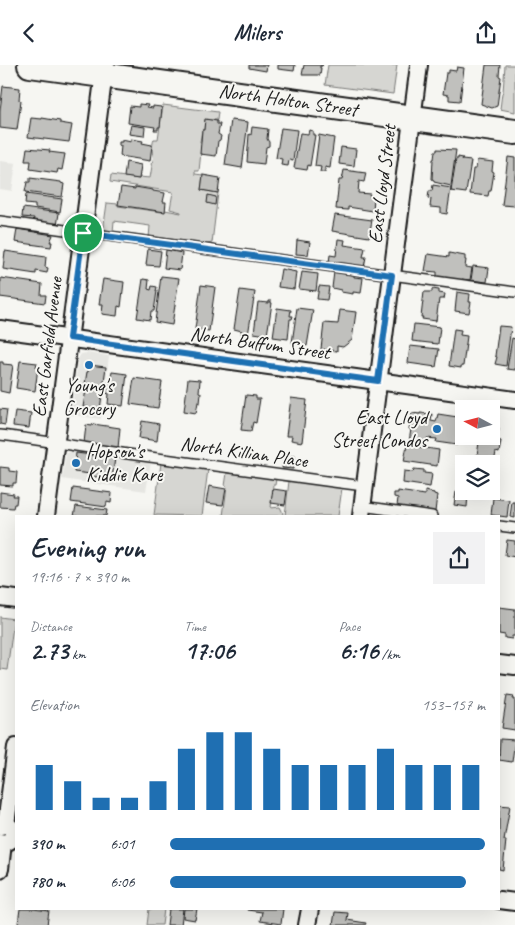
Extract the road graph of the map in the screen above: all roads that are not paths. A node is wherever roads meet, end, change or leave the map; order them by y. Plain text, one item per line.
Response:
1 (30, 65) edge
2 (419, 65) edge
3 (104, 70) edge
4 (412, 118) junction
5 (515, 131) edge
6 (0, 221) edge
7 (83, 233) junction
8 (392, 275) junction
9 (515, 292) edge
10 (0, 329) edge
11 (69, 338) junction
12 (378, 381) junction
13 (515, 400) edge
14 (0, 435) edge
15 (56, 443) junction
16 (364, 486) junction
17 (361, 511) edge
18 (46, 515) edge
19 (418, 515) edge
20 (500, 526) edge
21 (515, 528) edge
22 (0, 597) edge
23 (15, 599) edge
24 (500, 664) edge
25 (515, 666) edge
26 (15, 756) edge
27 (6, 834) edge
28 (0, 869) edge
29 (500, 900) edge
30 (515, 903) edge
31 (310, 910) edge
32 (308, 925) edge

1 - 3 main road, North Holton Street
2 - 4 street, East Lloyd Street
3 - 4 main road, North Holton Street
3 - 7 street, East Garfield Avenue
4 - 5 main road, North Holton Street
4 - 8 street, East Lloyd Street
6 - 7 lane
7 - 8 lane
7 - 11 street, East Garfield Avenue
8 - 9 lane
8 - 12 street, East Lloyd Street
10 - 11 street, North Buffum Street
11 - 12 street, North Buffum Street
11 - 15 street, East Garfield Avenue
12 - 13 street, North Buffum Street
12 - 16 street, East Lloyd Street
14 - 15 lane, North Killian Place
15 - 16 lane, North Killian Place
15 - 18 street, East Garfield Avenue
16 - 17 street, East Lloyd Street
17 - 19 lane
20 - 21 lane
22 - 23 street
24 - 25 street
26 - 27 street
27 - 28 street
29 - 30 street
31 - 32 street

